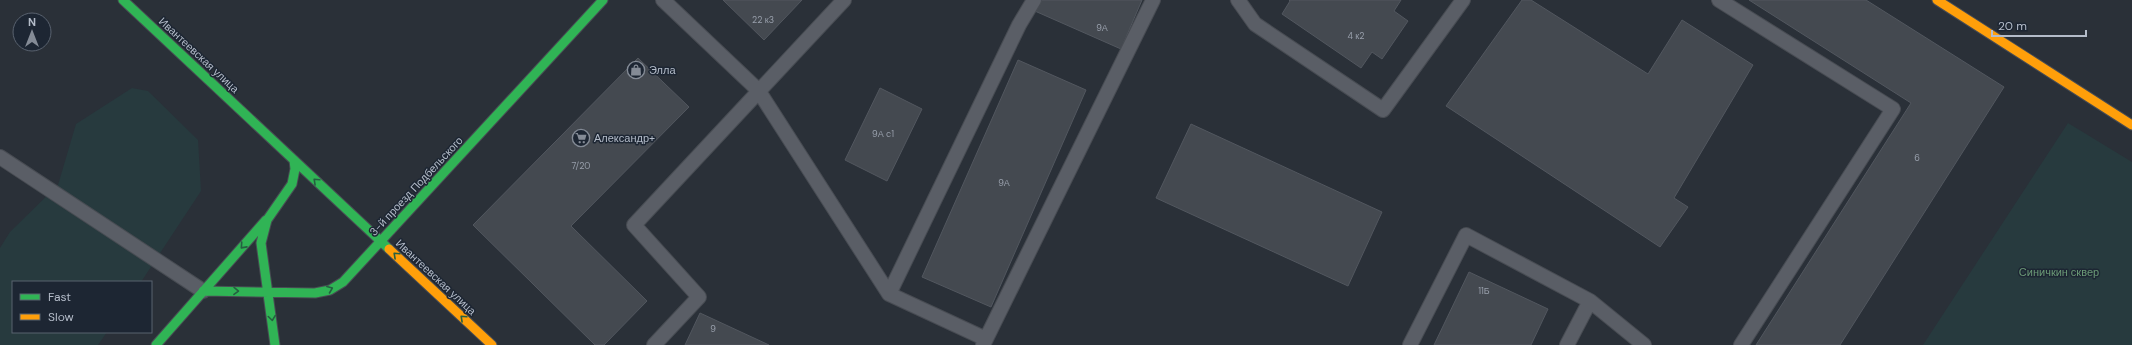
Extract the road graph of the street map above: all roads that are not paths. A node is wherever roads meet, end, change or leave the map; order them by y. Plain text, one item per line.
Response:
1 (123, 0) edge
2 (603, 0) edge
3 (663, 0) edge
4 (844, 0) edge
5 (1034, 0) edge
6 (1153, 0) edge
7 (1238, 0) edge
8 (1463, 0) edge
9 (1719, 0) edge
10 (1937, 0) edge
11 (758, 90) junction
12 (2132, 125) edge
13 (0, 157) edge
14 (294, 160) junction
15 (315, 194) dead end
16 (292, 197) dead end
17 (338, 201) junction
18 (279, 206) junction
19 (350, 211) junction
20 (269, 217) junction
21 (359, 232) dead end
22 (381, 242) junction
23 (360, 248) dead end
24 (265, 262) junction
25 (354, 270) junction
26 (203, 290) junction
27 (268, 292) junction
28 (299, 292) junction
29 (889, 294) junction
30 (1590, 302) junction
31 (984, 342) edge
32 (156, 345) edge
33 (276, 345) edge
34 (492, 345) edge
35 (654, 345) edge
36 (1410, 345) edge
37 (1568, 345) edge
38 (1644, 345) edge
39 (1741, 345) edge

1 - 14 street, Ивантеевская улица
2 - 22 street, 3-й проезд Подбельского
3 - 11 lane
4 - 11 lane
5 - 29 lane
6 - 31 lane
7 - 8 lane
9 - 39 lane
10 - 12 street
11 - 29 lane
11 - 35 lane
13 - 26 lane
17 -> 14 street, Ивантеевская улица
14 - 18 street
15 - 17 street
16 - 18 street
17 - 19 street, Ивантеевская улица
18 - 20 street
19 - 21 street
19 - 22 street, Ивантеевская улица
20 - 24 street
20 -> 26 street
22 - 25 street, 3-й проезд Подбельского
34 -> 22 street, Ивантеевская улица
23 - 25 street
24 - 27 street
24 - 28 street
28 -> 25 street, 3-й проезд Подбельского
26 -> 27 street, 3-й проезд Подбельского
26 - 32 street
27 - 28 street, 3-й проезд Подбельского
27 -> 33 street
29 - 31 lane
30 - 36 lane
30 - 37 lane
30 - 38 lane

